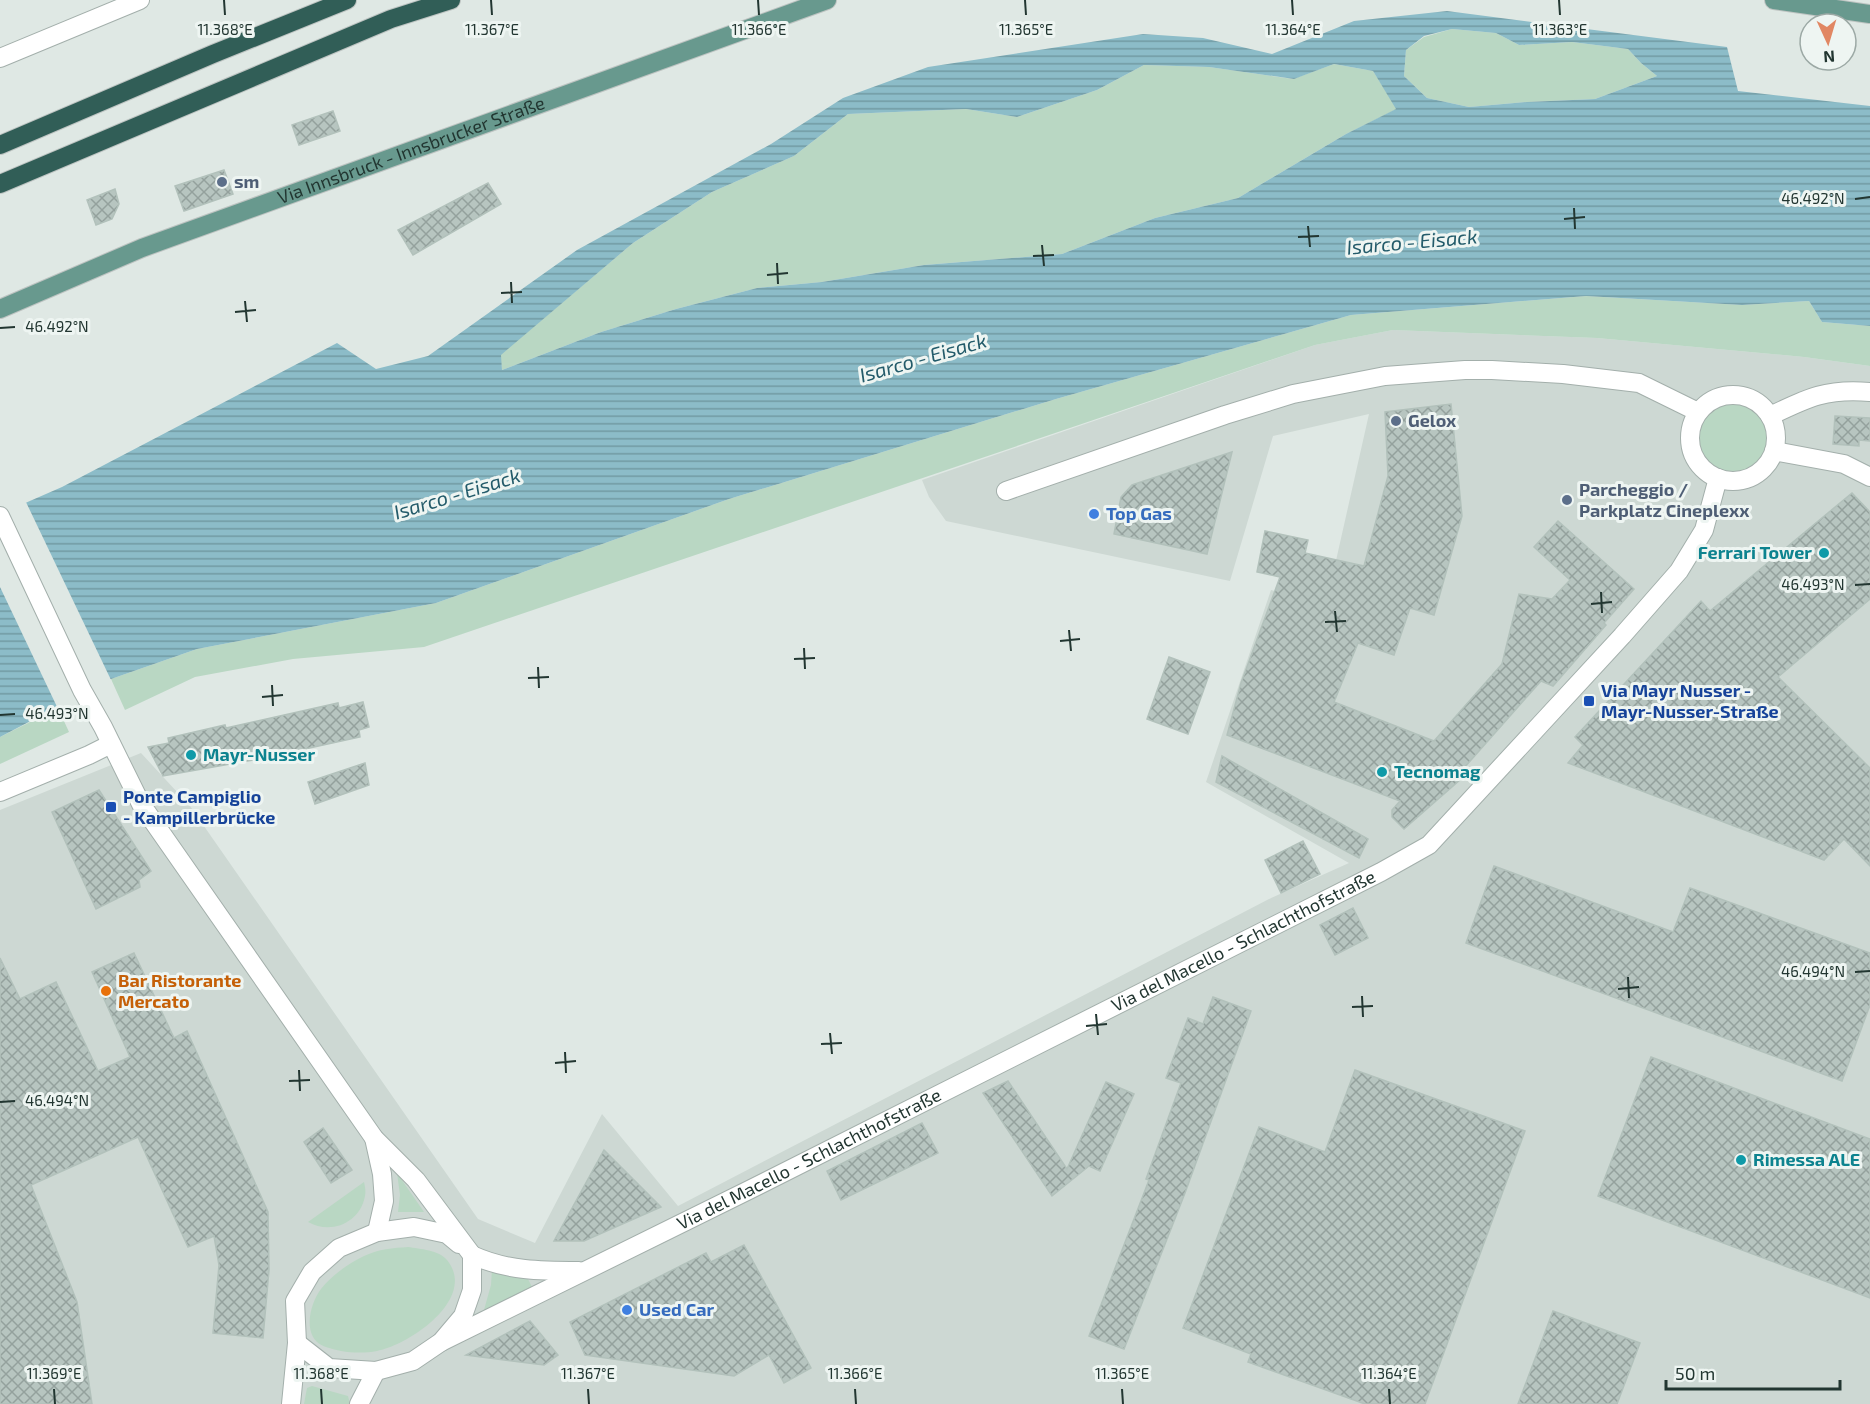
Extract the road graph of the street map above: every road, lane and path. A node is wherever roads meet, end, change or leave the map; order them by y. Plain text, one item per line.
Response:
1 (140, 0) edge
2 (347, 0) edge
3 (452, 0) edge
4 (827, 0) edge
5 (1774, 0) edge
6 (1870, 14) edge
7 (0, 58) edge
8 (0, 145) edge
9 (0, 184) edge
10 (0, 309) edge
11 (1870, 392) edge
12 (1698, 412) junction
13 (1770, 416) junction
14 (1774, 451) junction
15 (1870, 477) edge
16 (1718, 478) junction
17 (1006, 492) dead end
18 (1, 517) edge
19 (111, 744) junction
20 (0, 792) edge
21 (374, 1138) junction
22 (377, 1232) junction
23 (472, 1255) junction
24 (584, 1271) junction
25 (441, 1342) junction
26 (297, 1343) junction
27 (376, 1371) junction
28 (291, 1404) edge
29 (359, 1404) edge

1 - 7 street
2 - 8 highway
3 - 9 highway
4 - 10 main road, Via Innsbruck - Innsbrucker Straße
5 - 6 main road
11 - 13 street
12 - 13 street
12 - 16 street
12 - 17 street
13 - 14 street
14 - 15 street
14 - 16 street
16 - 24 street, Via del Macello - Schlachthofstraße
18 - 19 street
19 - 20 street
19 - 21 street
21 - 22 street
21 - 23 street
22 - 23 street
22 - 26 street
23 - 24 street
23 - 25 street, Via del Macello - Schlachthofstraße
24 - 25 street, Via del Macello - Schlachthofstraße
25 - 27 street, Via del Macello - Schlachthofstraße
26 - 27 street, Via del Macello - Schlachthofstraße
26 - 28 street
27 - 29 street

